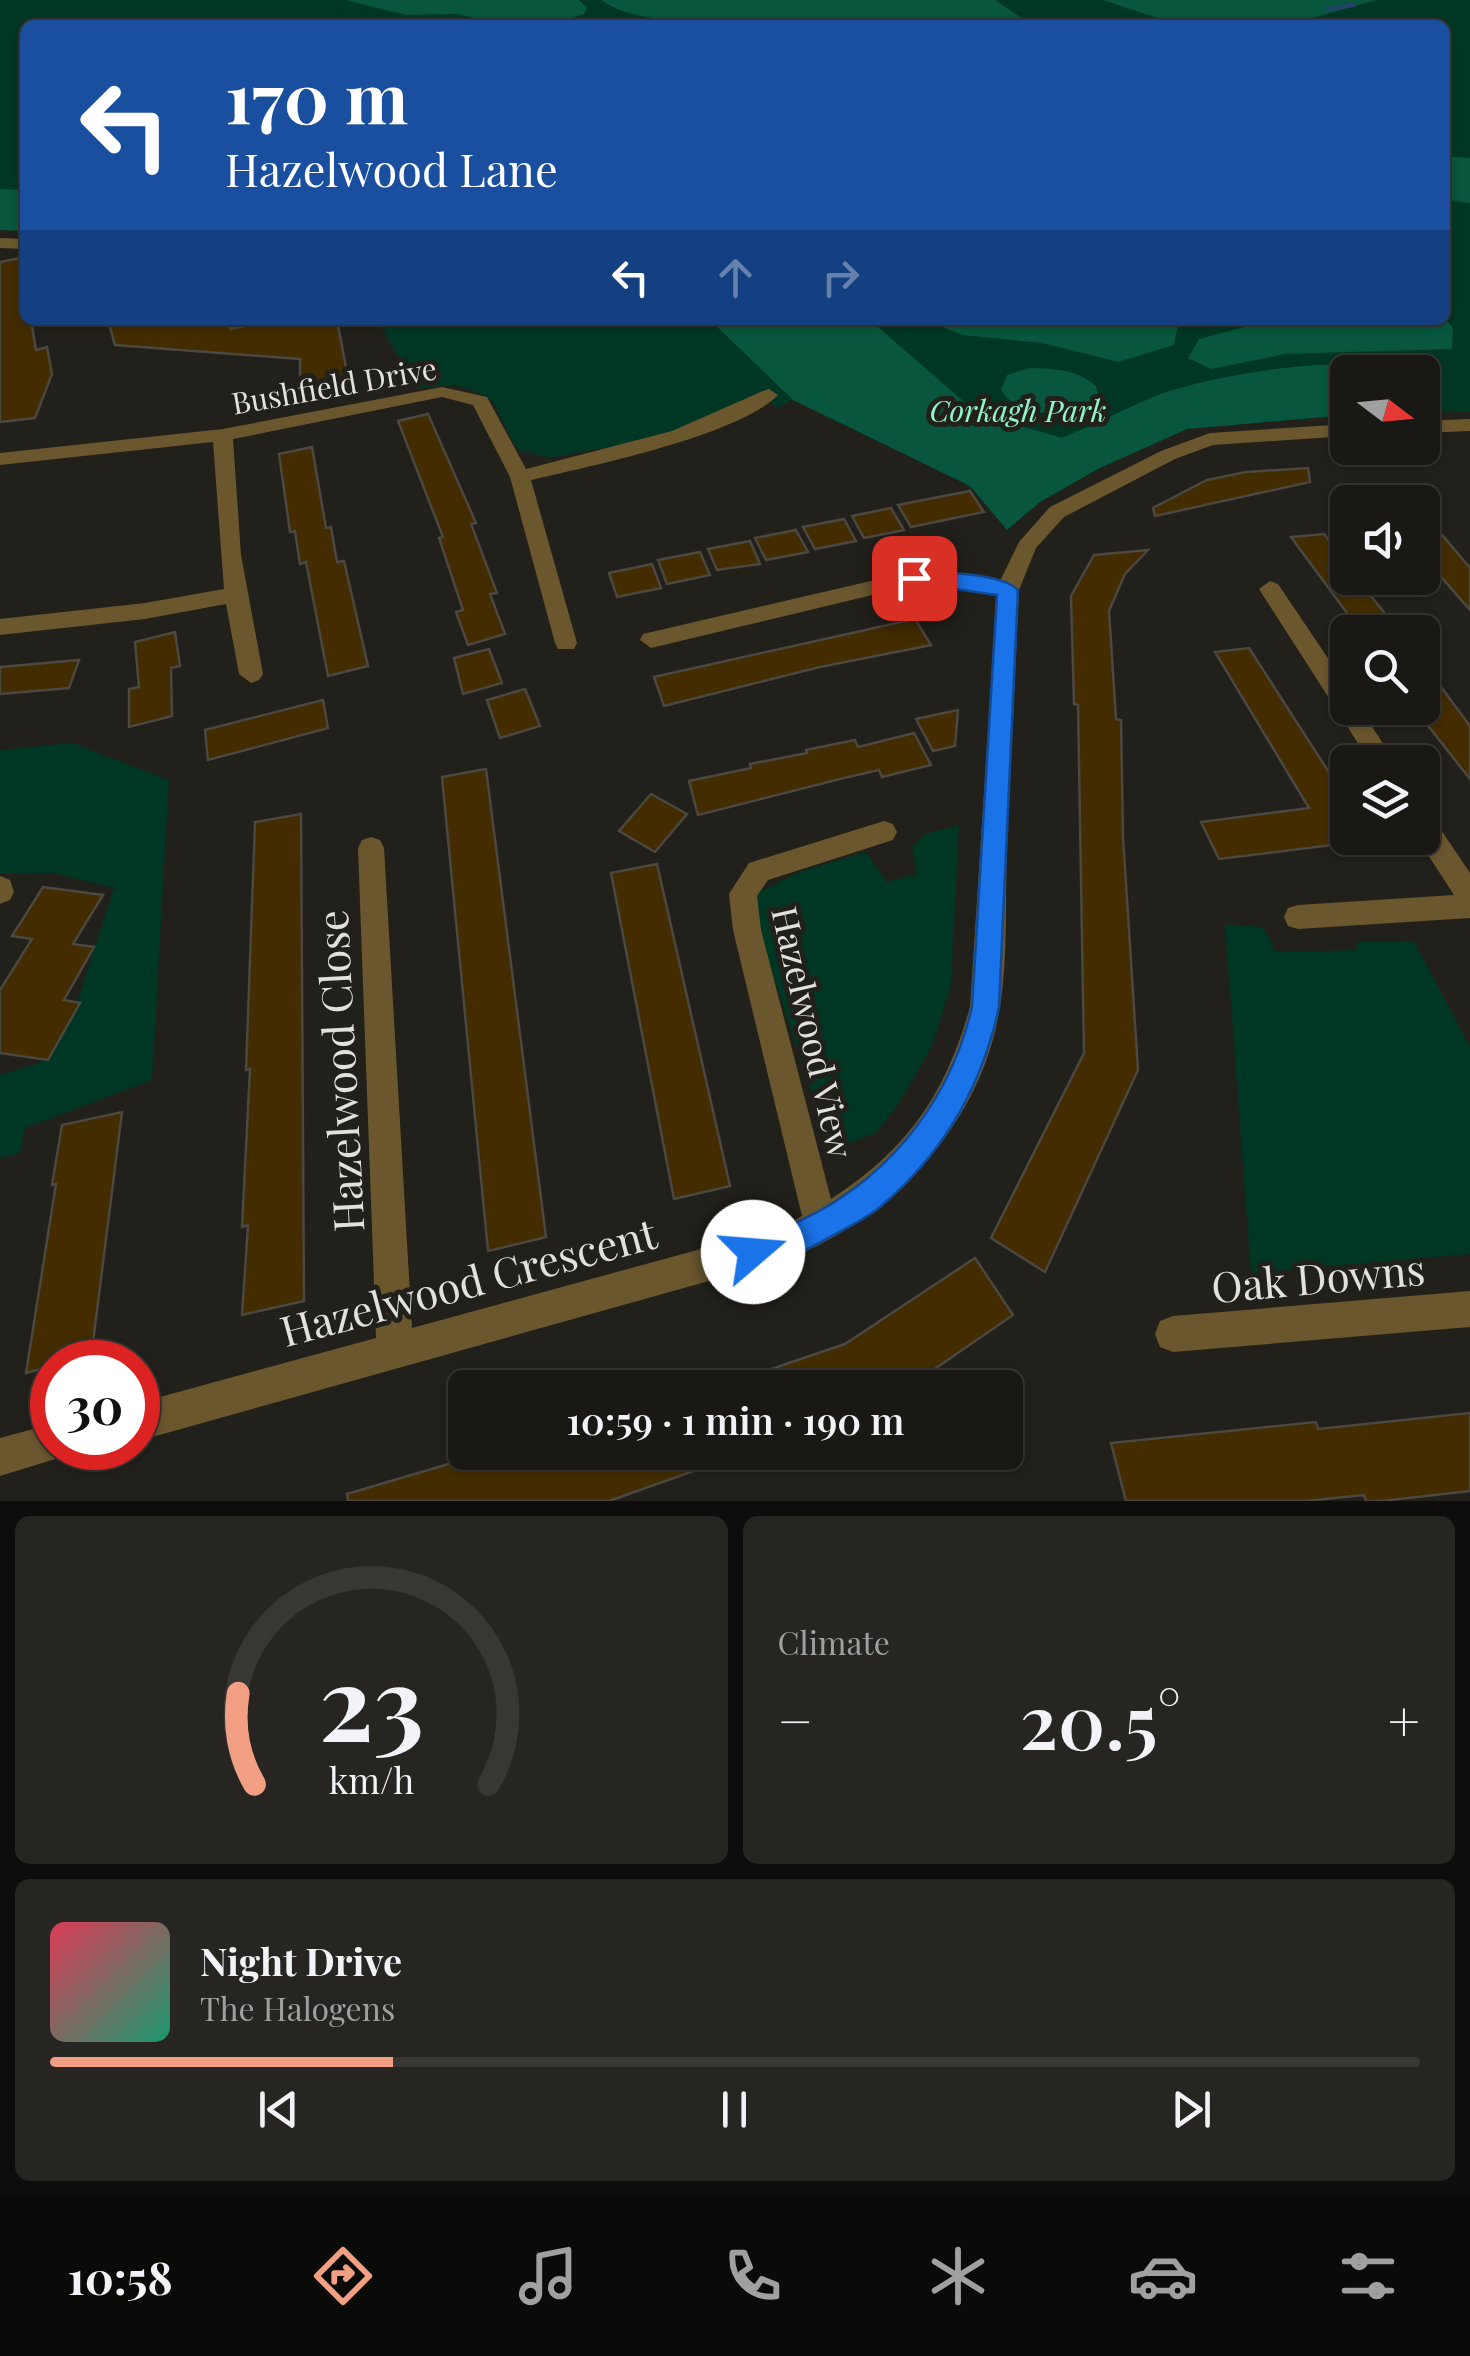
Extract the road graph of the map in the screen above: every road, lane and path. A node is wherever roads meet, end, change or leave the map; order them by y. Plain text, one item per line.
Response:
1 (769, 395) dead end
2 (1470, 425) edge
3 (1440, 426) edge
4 (1330, 431) edge
5 (223, 435) junction
6 (0, 458) edge
7 (520, 477) junction
8 (1011, 581) junction
9 (1270, 588) dead end
10 (232, 595) junction
11 (0, 627) edge
12 (651, 640) dead end
13 (566, 643) dead end
14 (250, 674) dead end
15 (1372, 745) edge
16 (884, 832) dead end
17 (371, 848) dead end
18 (1440, 850) edge
19 (1470, 896) edge
20 (1470, 906) edge
21 (1298, 917) dead end
22 (821, 1226) junction
23 (1470, 1309) edge
24 (1173, 1334) dead end
25 (395, 1350) junction
26 (160, 1416) edge
27 (30, 1449) edge
28 (0, 1456) edge

1 - 7 street
2 - 3 street
4 - 8 street
5 - 6 street, Bushfield Drive
5 - 7 street, Bushfield Drive
5 - 10 street
7 - 13 street, Bushfield Drive
8 - 12 street
8 - 22 street, Hazelwood Crescent
9 - 15 street
10 - 11 street
10 - 14 street
16 - 22 street, Hazelwood View
17 - 25 street, Hazelwood Close
18 - 19 street
20 - 21 street
22 - 25 street, Hazelwood Crescent
23 - 24 street, Oak Downs
25 - 26 street, Hazelwood Crescent
27 - 28 street

